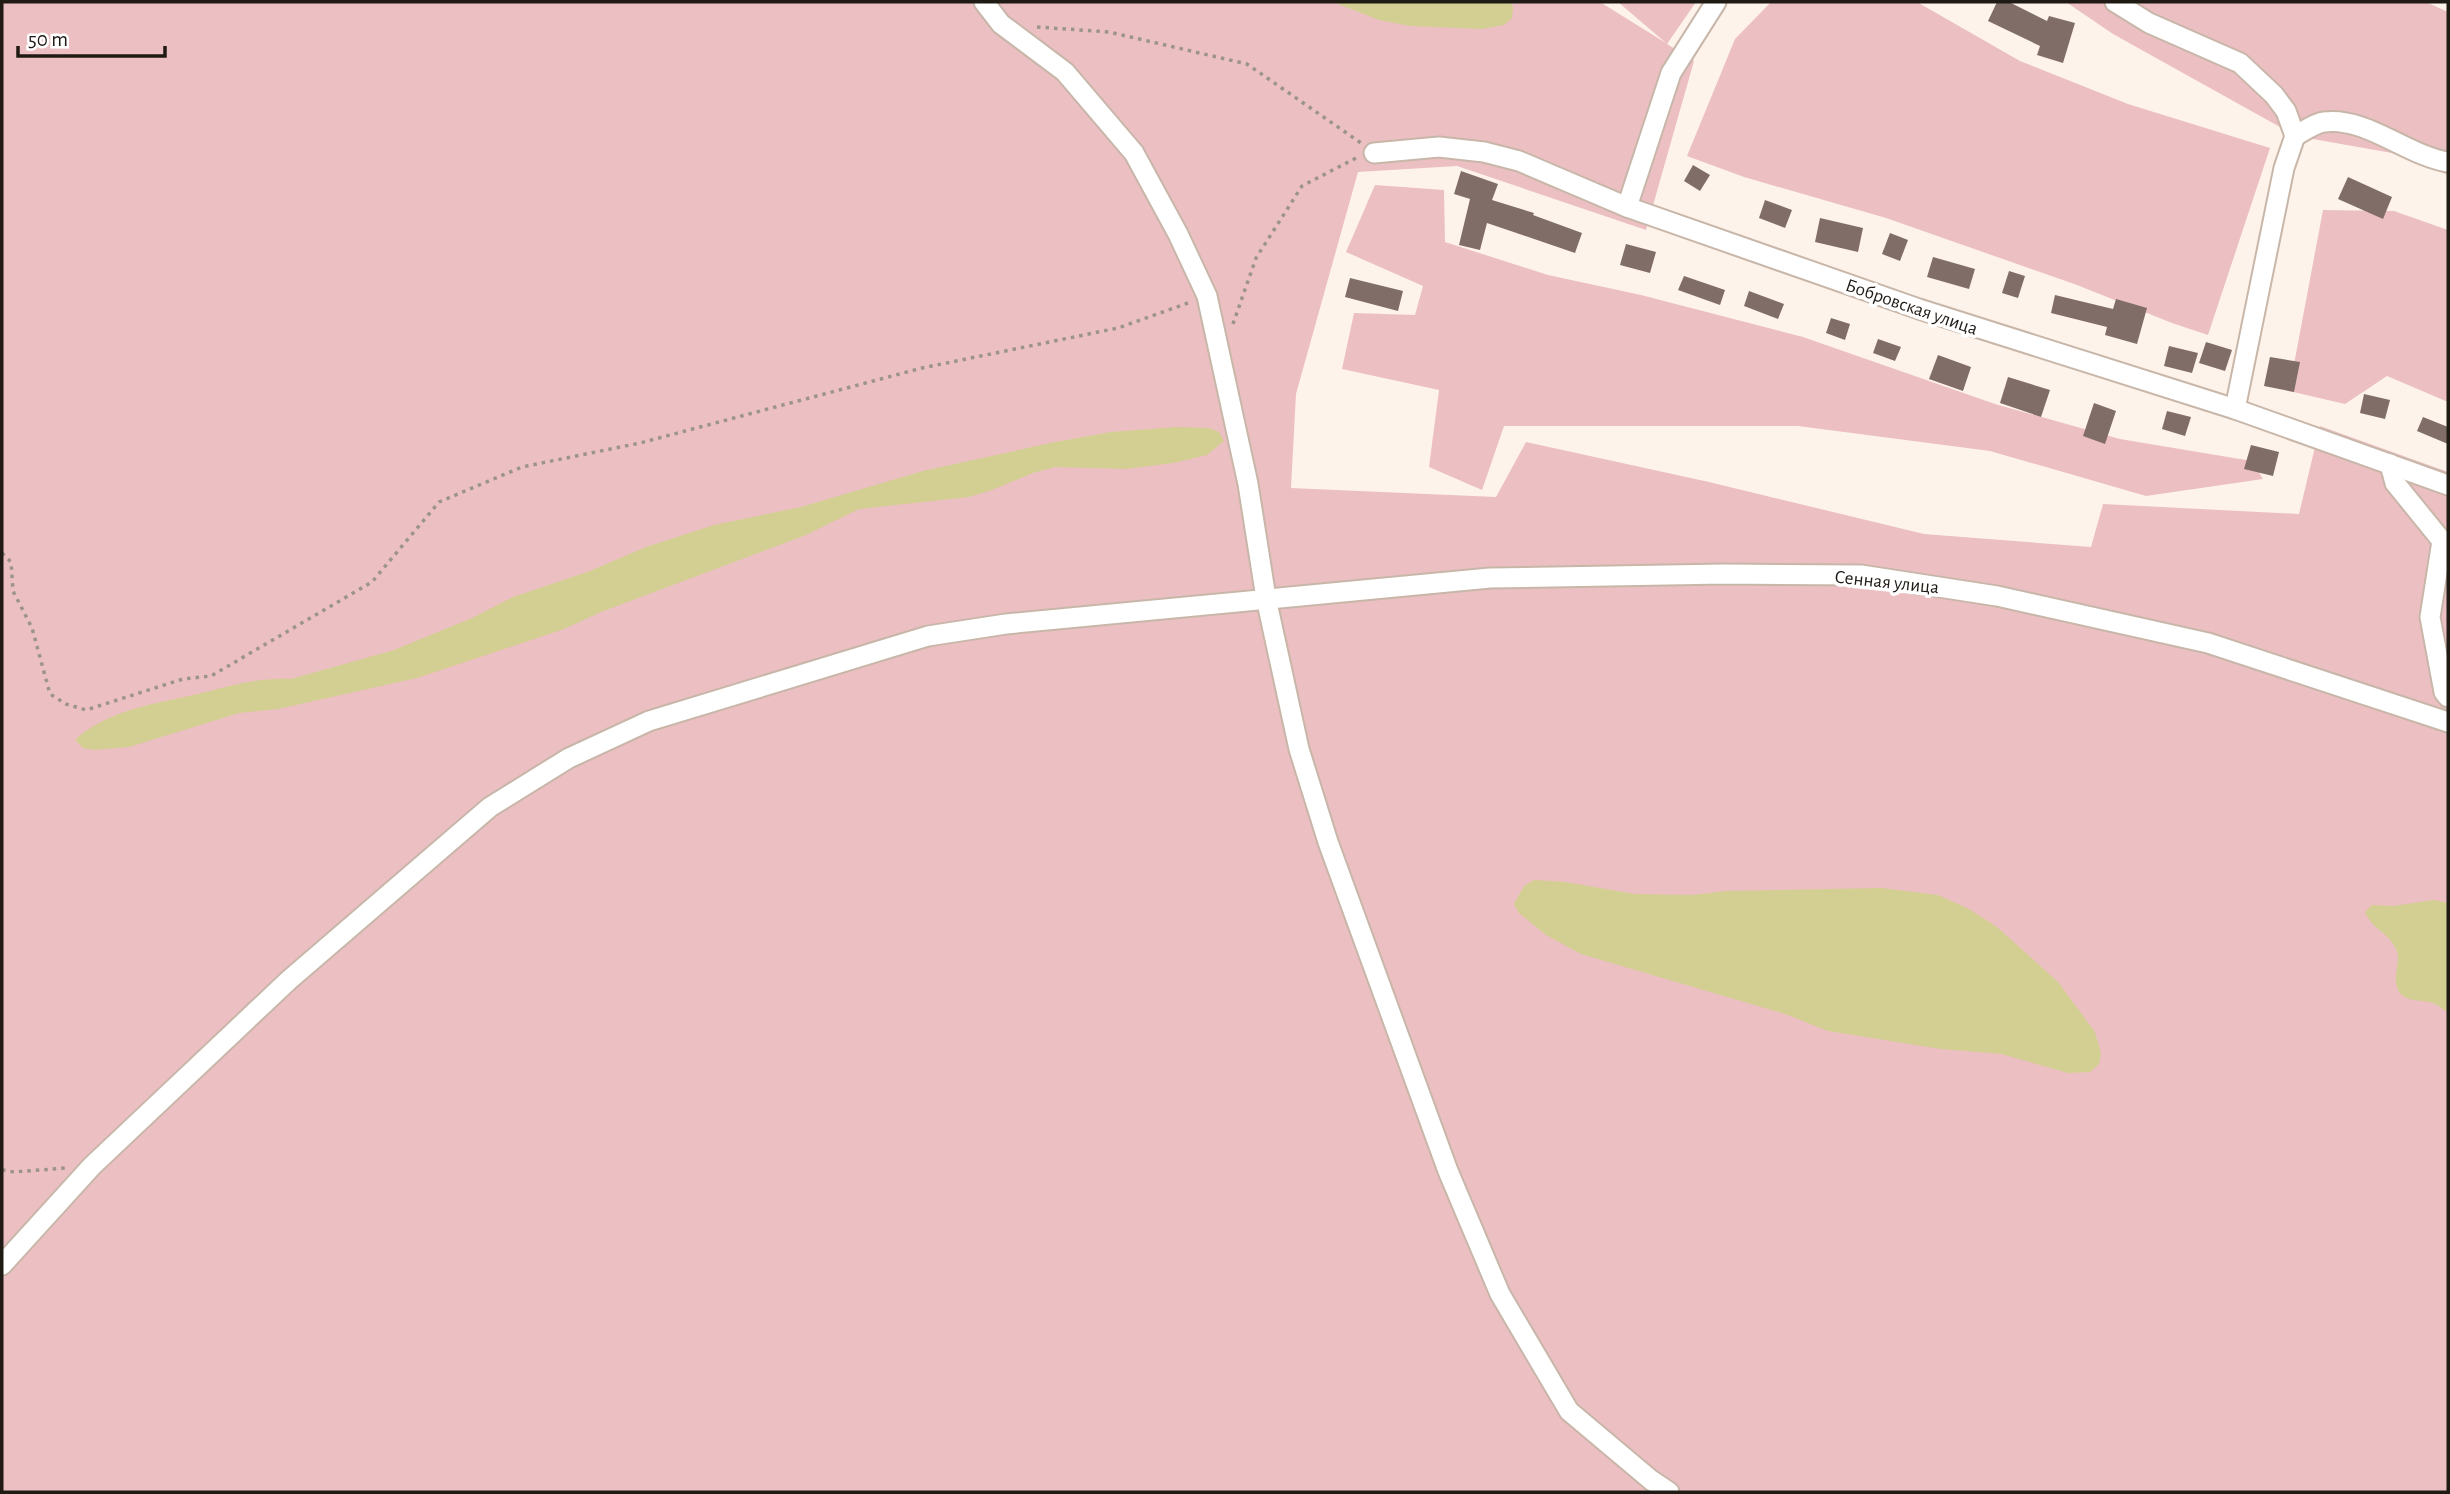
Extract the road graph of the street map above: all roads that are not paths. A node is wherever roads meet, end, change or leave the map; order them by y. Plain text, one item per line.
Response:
1 (984, 2) edge
2 (1716, 2) edge
3 (2115, 2) edge
4 (2295, 135) junction
5 (1374, 153) road end
6 (2448, 162) edge
7 (1627, 207) junction
8 (2235, 409) junction
9 (2390, 464) junction
10 (2448, 485) edge
11 (1266, 598) junction
12 (2448, 697) edge
13 (2448, 722) edge
14 (2, 1265) edge
15 (1669, 1492) edge

1 - 11 street
2 - 7 street
3 - 4 street
4 - 6 street
4 - 8 street
5 - 7 street, Бобровская улица
7 - 8 street, Бобровская улица
8 - 9 street, Бобровская улица
9 - 10 street, Бобровская улица
9 - 12 street
11 - 13 street, Сенная улица
11 - 14 street, Сенная улица
11 - 15 street

